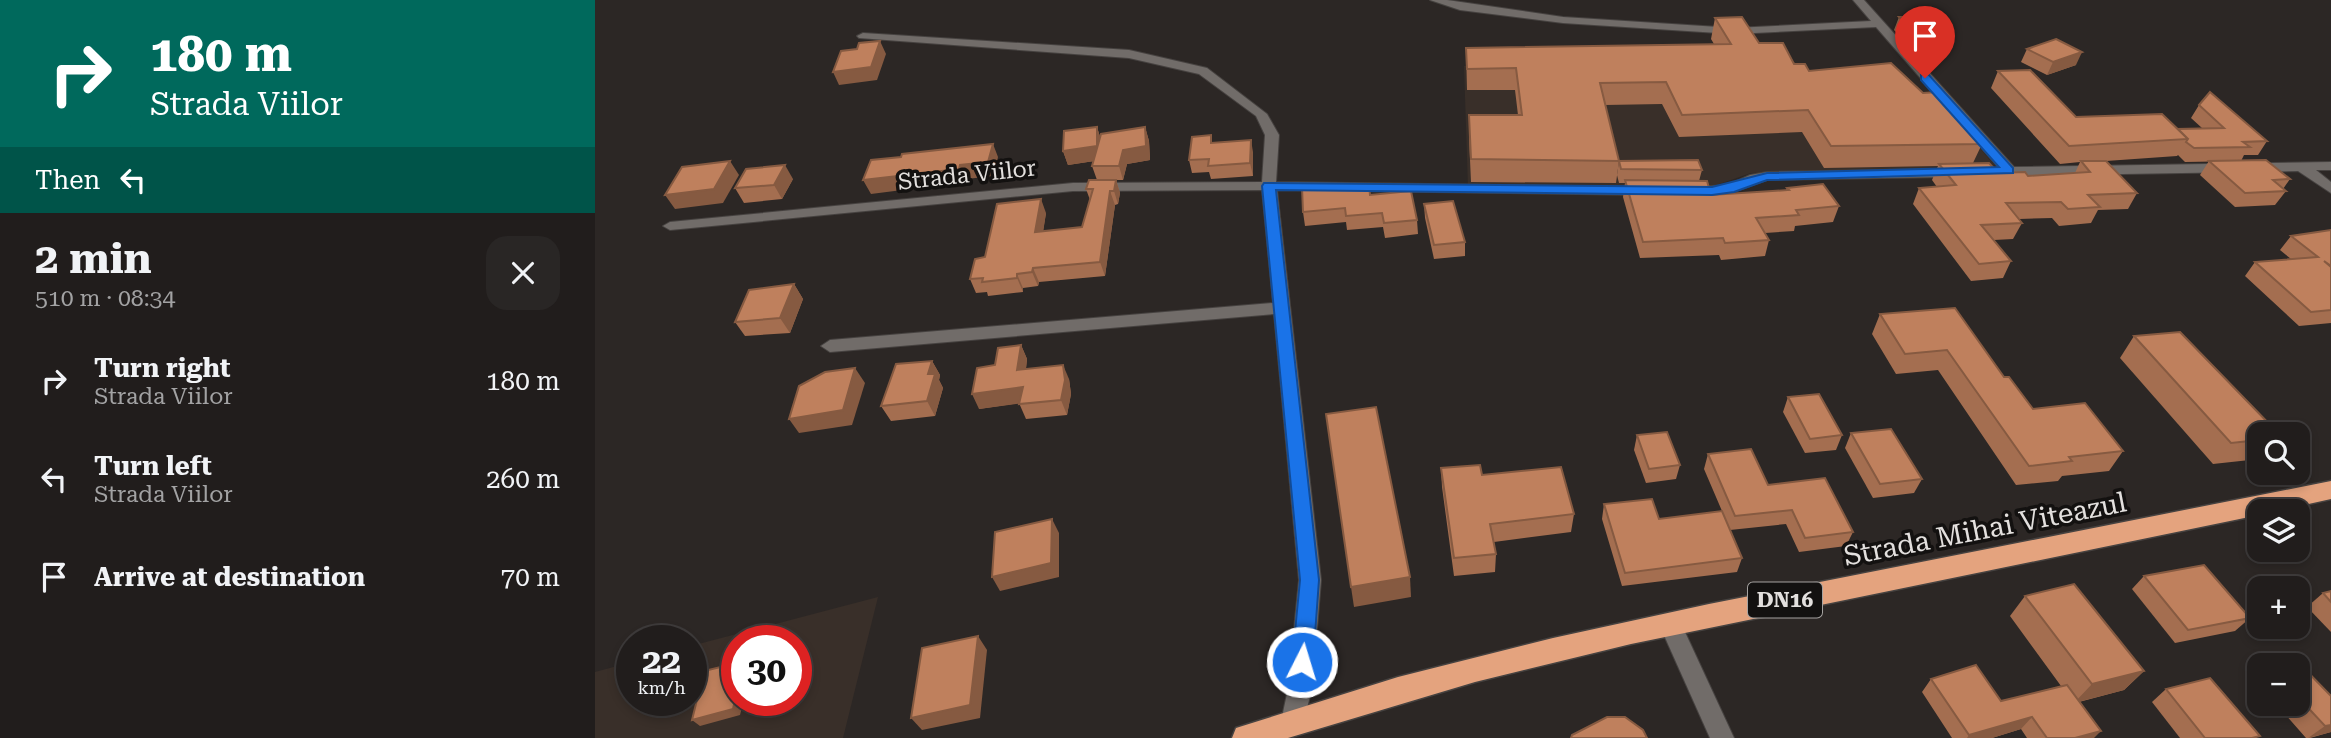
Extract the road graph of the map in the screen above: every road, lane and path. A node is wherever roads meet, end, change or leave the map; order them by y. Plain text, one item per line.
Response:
1 (1435, 0) edge
2 (1858, 0) edge
3 (1878, 24) junction
4 (863, 36) dead end
5 (2301, 166) junction
6 (2331, 166) edge
7 (2009, 170) junction
8 (1269, 186) junction
9 (2331, 189) edge
10 (670, 226) dead end
11 (1282, 308) junction
12 (830, 346) dead end
13 (2331, 490) edge
14 (1670, 624) junction
15 (1293, 722) junction
16 (1247, 738) edge
17 (1722, 738) edge

1 - 3 street
2 - 3 street
3 - 7 street
4 - 8 street
5 - 6 street, Strada Viilor
5 - 7 street, Strada Viilor
5 - 9 street
7 - 8 street, Strada Viilor
8 - 10 street, Strada Viilor
8 - 11 street
11 - 12 street
11 - 15 street
13 - 14 highway, Strada Mihai Viteazul / DN16
14 - 15 highway, Strada Mihai Viteazul / DN16
14 - 17 street
15 - 16 highway, Strada Mihai Viteazul / DN16

